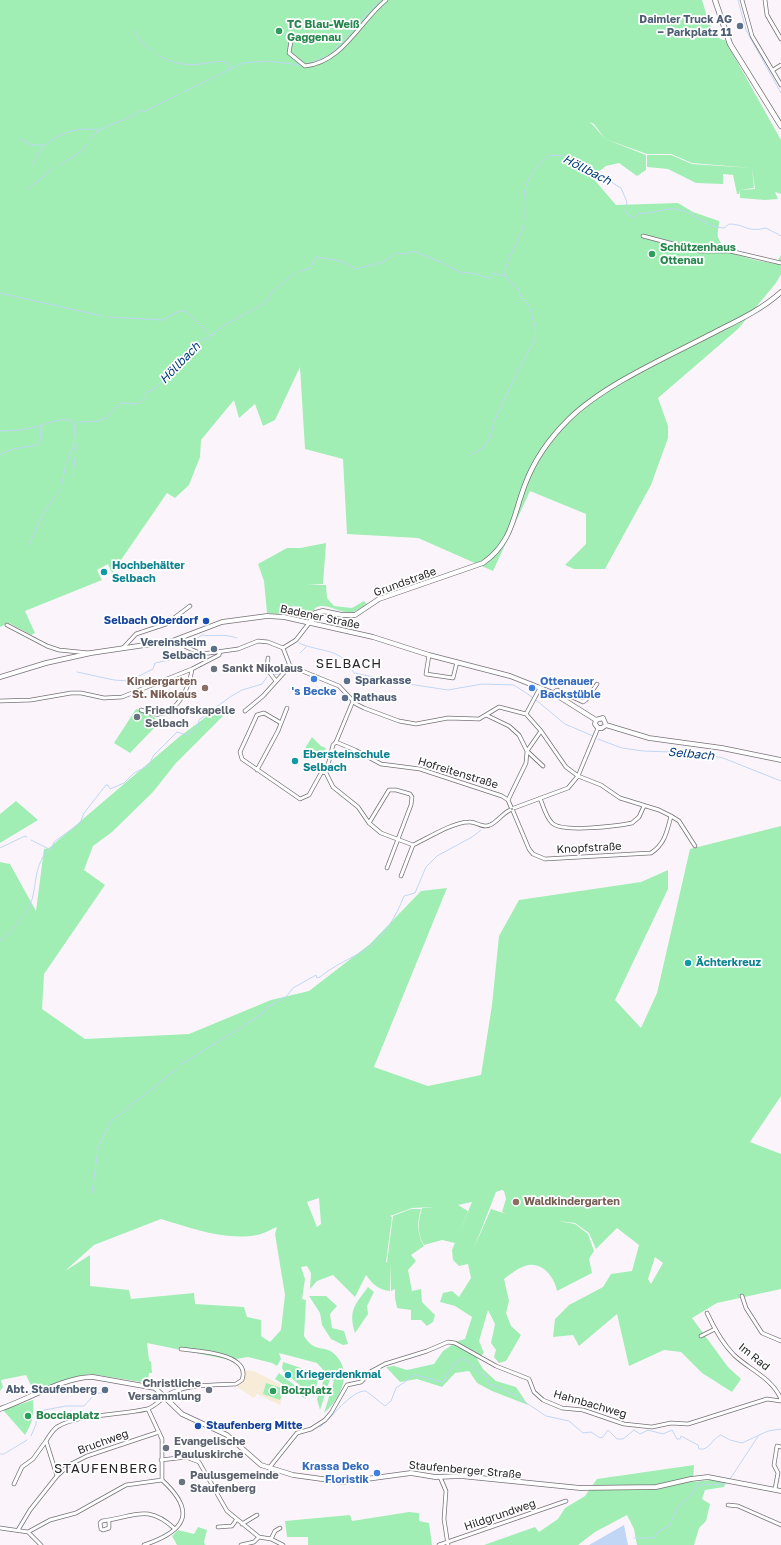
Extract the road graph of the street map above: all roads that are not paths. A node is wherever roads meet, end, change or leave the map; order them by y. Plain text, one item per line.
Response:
1 (386, 0) edge
2 (715, 0) edge
3 (742, 0) edge
4 (765, 0) edge
5 (781, 39) edge
6 (291, 41) dead end
7 (781, 65) edge
8 (774, 70) junction
9 (781, 85) edge
10 (781, 126) edge
11 (643, 236) dead end
12 (781, 263) edge
13 (781, 292) edge
14 (190, 606) dead end
15 (310, 622) junction
16 (7, 625) dead end
17 (183, 638) junction
18 (123, 648) junction
19 (283, 648) junction
20 (220, 652) junction
21 (91, 653) junction
22 (429, 655) junction
23 (268, 658) dead end
24 (457, 662) junction
25 (290, 666) junction
26 (192, 669) junction
27 (0, 677) edge
28 (276, 681) junction
29 (597, 684) dead end
30 (540, 688) junction
31 (553, 694) junction
32 (0, 701) edge
33 (353, 701) junction
34 (286, 708) dead end
35 (141, 710) dead end
36 (245, 711) dead end
37 (526, 714) junction
38 (486, 715) junction
39 (596, 720) junction
40 (280, 723) junction
41 (606, 725) junction
42 (598, 728) junction
43 (541, 731) junction
44 (336, 742) junction
45 (527, 751) junction
46 (781, 760) edge
47 (543, 766) dead end
48 (257, 770) junction
49 (326, 772) junction
50 (578, 776) junction
51 (540, 798) junction
52 (508, 800) junction
53 (644, 806) junction
54 (512, 809) junction
55 (671, 816) junction
56 (368, 823) junction
57 (398, 840) junction
58 (413, 845) junction
59 (695, 846) dead end
60 (387, 868) dead end
61 (401, 876) dead end
62 (742, 1296) dead end
63 (707, 1313) dead end
64 (715, 1329) junction
65 (701, 1336) dead end
66 (781, 1341) edge
67 (181, 1349) dead end
68 (165, 1397) junction
69 (781, 1400) edge
70 (148, 1408) junction
71 (0, 1409) edge
72 (159, 1432) junction
73 (46, 1441) junction
74 (781, 1447) edge
75 (161, 1460) junction
76 (268, 1468) junction
77 (57, 1476) junction
78 (440, 1477) junction
79 (162, 1480) junction
80 (14, 1484) dead end
81 (775, 1489) junction
82 (781, 1491) edge
83 (566, 1502) dead end
84 (728, 1505) dead end
85 (257, 1515) dead end
86 (237, 1519) junction
87 (109, 1521) dead end
88 (242, 1524) junction
89 (781, 1525) edge
90 (218, 1527) dead end
91 (0, 1528) edge
92 (280, 1528) dead end
93 (175, 1529) junction
94 (18, 1530) junction
95 (28, 1532) junction
96 (259, 1537) junction
97 (271, 1539) junction
98 (448, 1543) edge
99 (41, 1545) edge
100 (144, 1545) edge
101 (241, 1545) edge
102 (283, 1545) edge
103 (439, 1545) edge

1 - 6 street
2 - 10 main road
3 - 8 street
4 - 5 street
7 - 8 street
8 - 9 street
11 - 12 street
13 - 15 street, Grundstraße
14 - 18 street
15 - 17 street, Badener Straße
15 - 19 street, Grundstraße
15 - 22 street, Badener Straße
16 - 21 street
17 - 18 street, Badener Straße
17 - 20 street
18 - 21 street, Badener Straße
19 - 20 street
19 - 25 street
20 - 26 street
21 - 27 street, Badener Straße
22 - 24 street, Badener Straße
22 - 24 street
23 - 28 street
24 - 30 street, Badener Straße
25 - 28 street
25 - 33 street
26 - 32 street
26 - 35 street
28 - 36 street
29 - 31 street
30 - 31 street, Badener Straße
30 - 37 street
31 - 39 street, Badener Straße
33 - 38 street
33 - 44 street
34 - 40 street
37 - 38 street
37 - 43 street
38 - 45 street
39 - 41 street
39 - 42 street
40 - 48 street
40 - 48 street
41 - 42 street
41 - 46 street
42 - 50 street
43 - 45 street, Hofreitenstraße
43 - 50 street
44 - 49 street
44 - 52 street, Hofreitenstraße
45 - 47 street
45 - 52 street, Hofreitenstraße
48 - 49 street
49 - 56 street
50 - 51 street
50 - 53 street
51 - 53 street
51 - 54 street
52 - 54 street, Hofreitenstraße
53 - 55 street
54 - 55 street, Knopfstraße
54 - 58 street
55 - 59 street
56 - 57 street
56 - 57 street
57 - 58 street
57 - 60 street
58 - 61 street
62 - 66 street
63 - 64 street, Im Rad
64 - 65 street
64 - 69 street, Im Rad
67 - 68 street
68 - 70 street
68 - 71 street, Staufenberger Straße
68 - 76 street, Staufenberger Straße
69 - 76 street, Hahnbachweg
70 - 72 street
70 - 73 street
72 - 75 street
72 - 77 street, Bruchweg
73 - 77 street
73 - 80 street
74 - 81 street
75 - 79 street
75 - 86 street
76 - 78 street, Staufenberger Straße
77 - 94 street, Bruchweg
78 - 81 street, Staufenberger Straße
78 - 98 street
79 - 93 street
79 - 95 street
81 - 82 street, Staufenberger Straße
83 - 98 street, Hildgrundweg
84 - 89 street
85 - 88 street
86 - 88 street
86 - 90 street
87 - 93 street
88 - 96 street
91 - 94 street
92 - 97 street
93 - 100 street
94 - 95 street
95 - 99 street
96 - 97 street
96 - 101 street
97 - 102 street
98 - 103 street, Hildgrundweg

